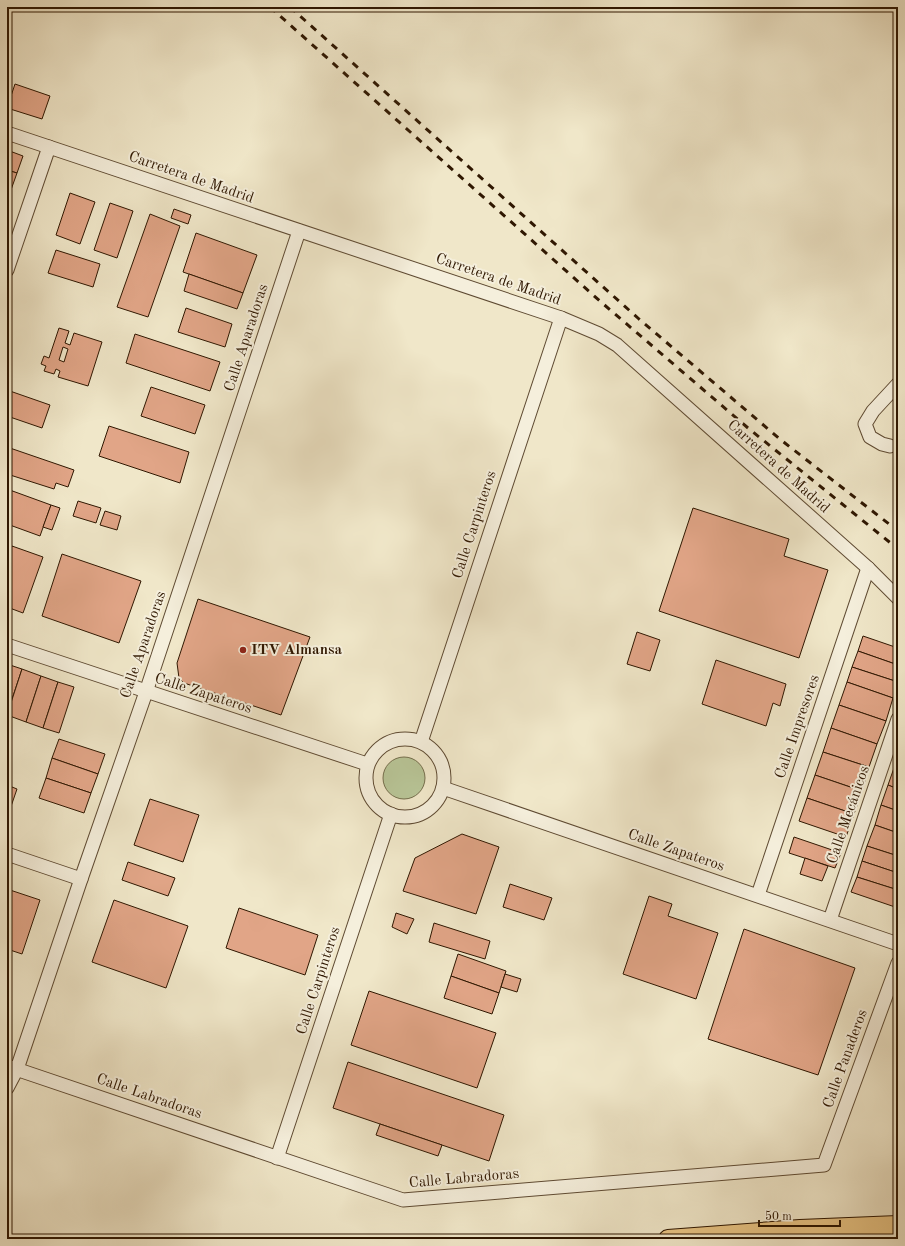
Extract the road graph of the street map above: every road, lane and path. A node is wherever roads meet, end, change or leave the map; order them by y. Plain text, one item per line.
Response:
1 (7, 133) edge
2 (49, 147) junction
3 (299, 231) junction
4 (7, 270) edge
5 (561, 318) junction
6 (898, 384) edge
7 (890, 446) dead end
8 (868, 568) junction
9 (898, 598) edge
10 (7, 646) edge
11 (146, 692) junction
12 (898, 719) edge
13 (421, 742) junction
14 (367, 764) junction
15 (443, 788) junction
16 (391, 814) junction
17 (7, 854) edge
18 (81, 879) junction
19 (758, 895) junction
20 (830, 920) junction
21 (898, 944) edge
22 (898, 963) edge
23 (12, 1067) edge
24 (7, 1088) edge
25 (277, 1158) junction
26 (824, 1165) joint
27 (898, 1225) edge
28 (668, 1239) edge

1 - 2 street, Carretera de Madrid
2 - 3 street, Carretera de Madrid
2 - 4 street
3 - 5 street, Carretera de Madrid
3 - 11 street, Calle Aparadoras
5 - 8 street, Carretera de Madrid
5 - 13 street, Calle Carpinteros
6 - 7 street
8 - 9 street, Carretera de Madrid
8 - 19 street, Calle Impresores
10 - 11 street, Calle Zapateros
11 - 14 street, Calle Zapateros
11 - 18 street, Calle Aparadoras
12 - 20 street, Calle Mecánicos
13 - 14 street
13 - 15 street
14 - 16 street
15 - 16 street
15 - 19 street, Calle Zapateros
16 - 25 street, Calle Carpinteros
17 - 18 street
18 - 23 street, Calle Aparadoras
19 - 20 street, Calle Zapateros
20 - 21 street, Calle Zapateros
22 - 26 street, Calle Panaderos
23 - 24 street, Calle Aparadoras
23 - 25 street, Calle Labradoras
25 - 26 street, Calle Labradoras
27 - 28 highway

